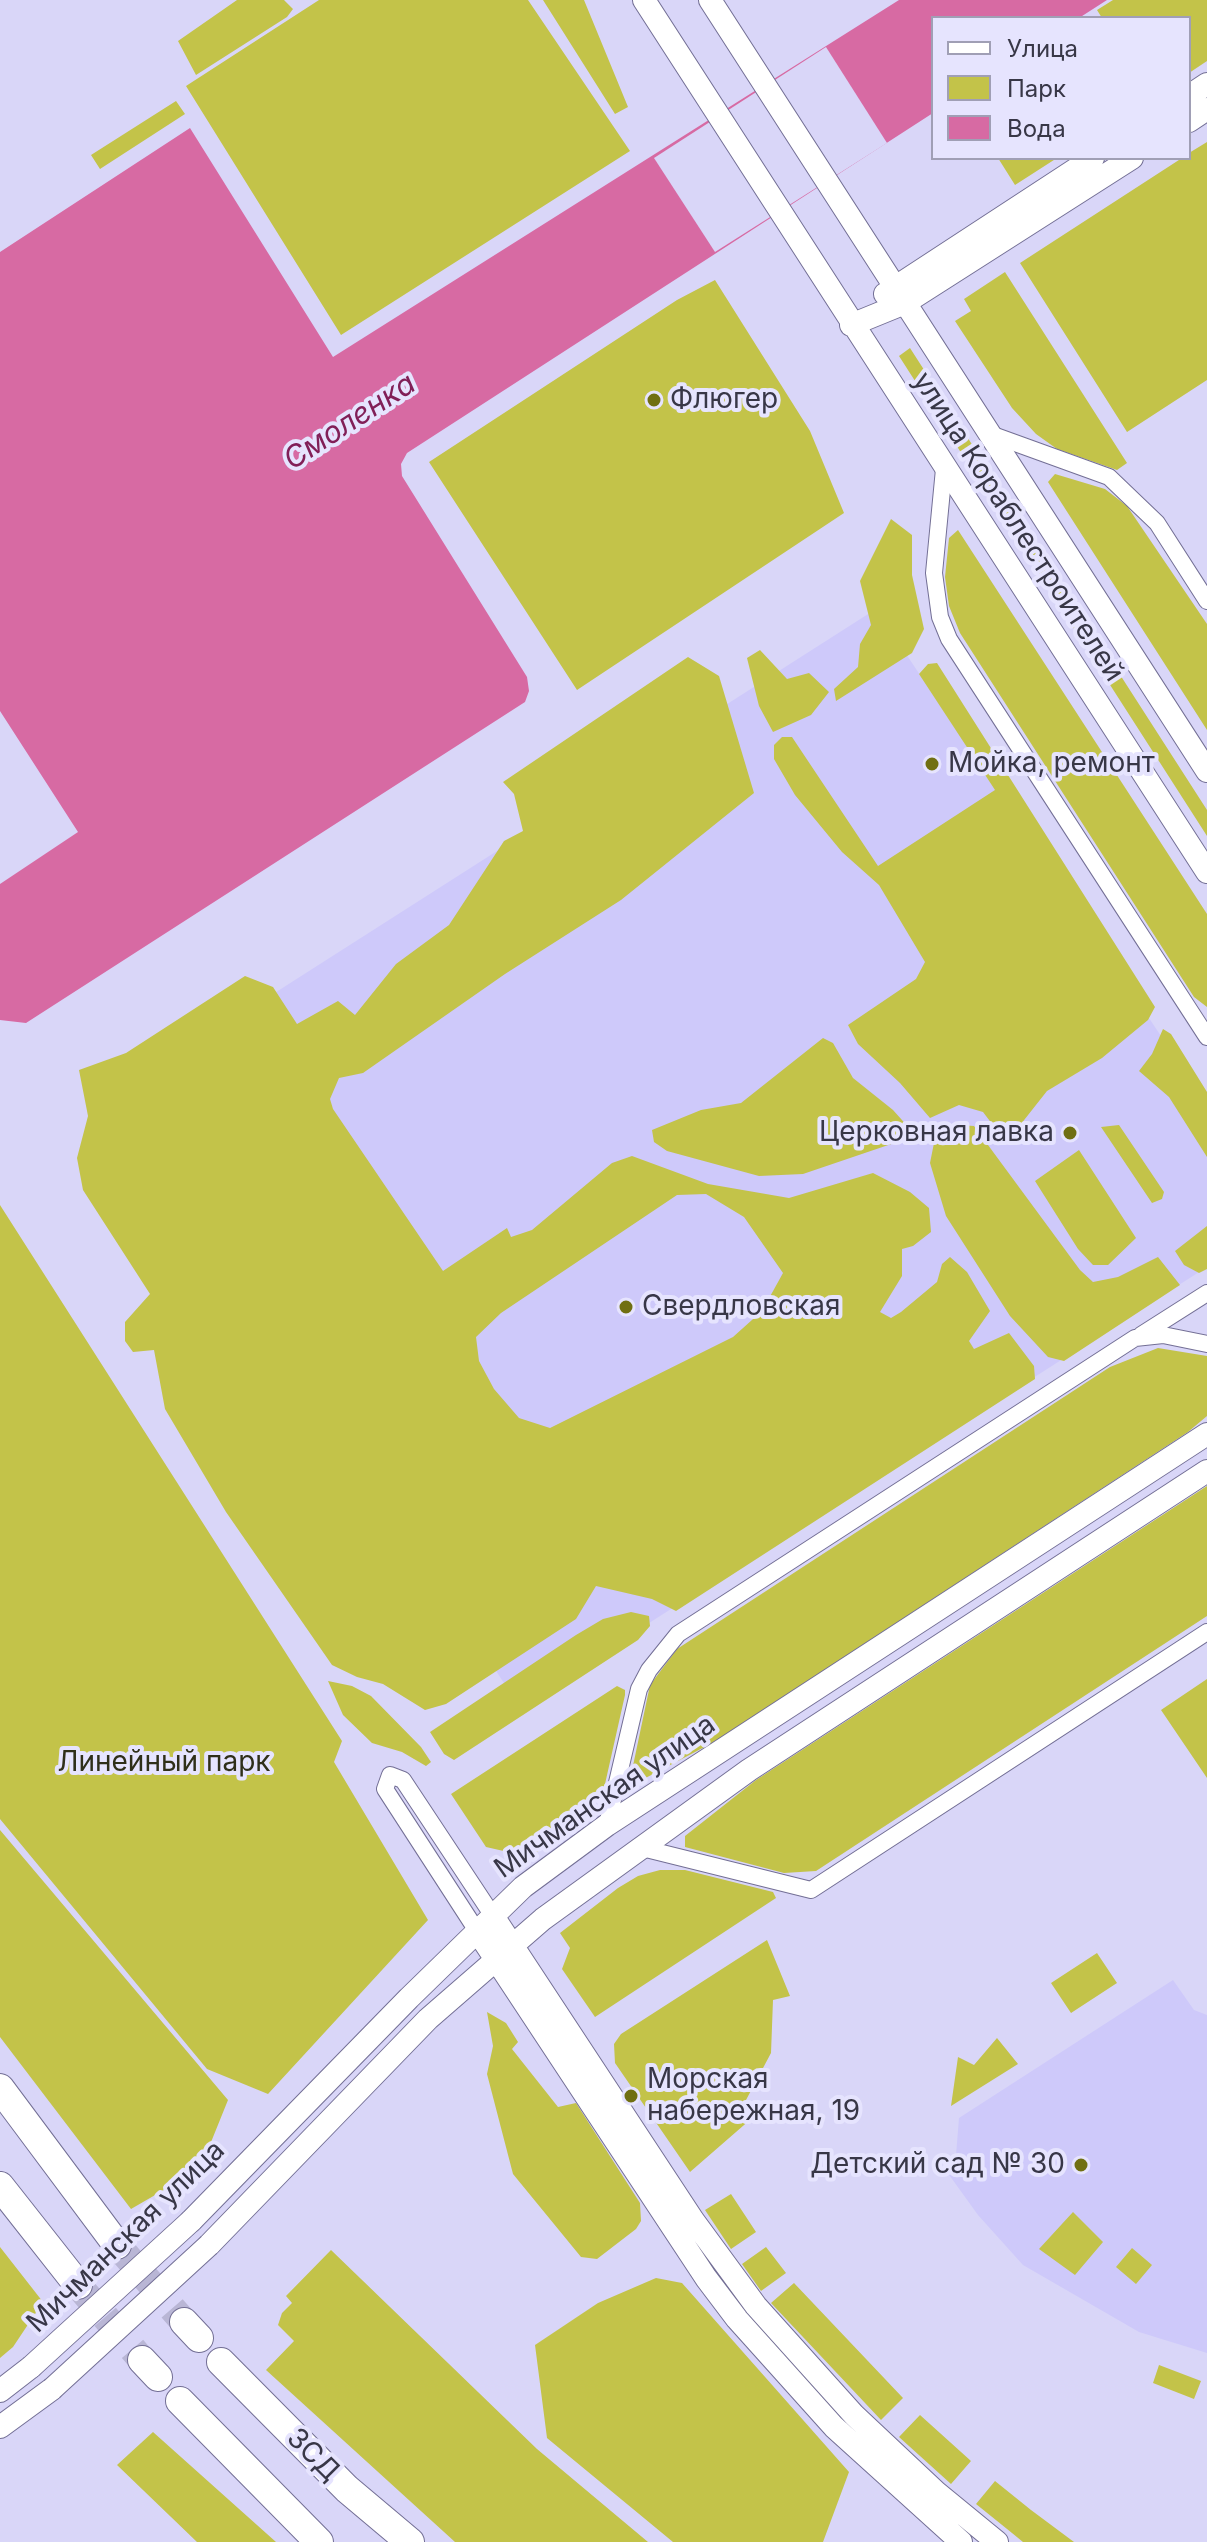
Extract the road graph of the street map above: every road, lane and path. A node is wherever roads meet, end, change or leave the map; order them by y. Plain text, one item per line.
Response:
1 (644, 0) edge
2 (710, 0) edge
3 (1090, 160) edge
4 (1129, 160) edge
5 (899, 295) junction
6 (851, 325) junction
7 (993, 435) junction
8 (944, 469) junction
9 (1207, 601) edge
10 (1207, 771) edge
11 (1207, 872) edge
12 (1202, 1024) edge
13 (1207, 1037) edge
14 (1207, 1293) edge
15 (1135, 1338) junction
16 (1207, 1344) edge
17 (1207, 1434) edge
18 (1207, 1471) edge
19 (1207, 1632) edge
20 (607, 1825) junction
21 (638, 1847) junction
22 (485, 1923) junction
23 (503, 1951) junction
24 (0, 2088) edge
25 (0, 2186) edge
26 (117, 2245) tunnel mouth
27 (78, 2285) tunnel mouth
28 (221, 2362) dead end
29 (0, 2391) edge
30 (180, 2401) dead end
31 (0, 2427) edge
32 (319, 2542) edge
33 (410, 2542) edge
34 (961, 2542) edge
35 (997, 2542) edge

1 - 6 main road, улица Кораблестроителей
2 - 5 main road, улица Кораблестроителей
3 - 5 main road
4 - 5 main road
5 - 6 main road
5 - 7 main road, улица Кораблестроителей
6 - 8 main road, улица Кораблестроителей
7 - 9 street
7 - 10 main road, улица Кораблестроителей
8 - 11 main road, улица Кораблестроителей
8 - 12 street
12 - 13 street
14 - 15 street
15 - 16 street
15 - 20 street
17 - 20 main road, Мичманская улица
18 - 21 main road
19 - 21 street
20 - 22 main road, Мичманская улица
21 - 23 main road
22 - 22 street
22 - 23 main road
22 - 29 main road, Мичманская улица, bridge
23 - 31 main road, bridge
23 - 34 main road
23 - 35 main road
24 - 26 highway
25 - 27 highway
28 - 33 highway, ЗСД
30 - 32 highway, ЗСД

